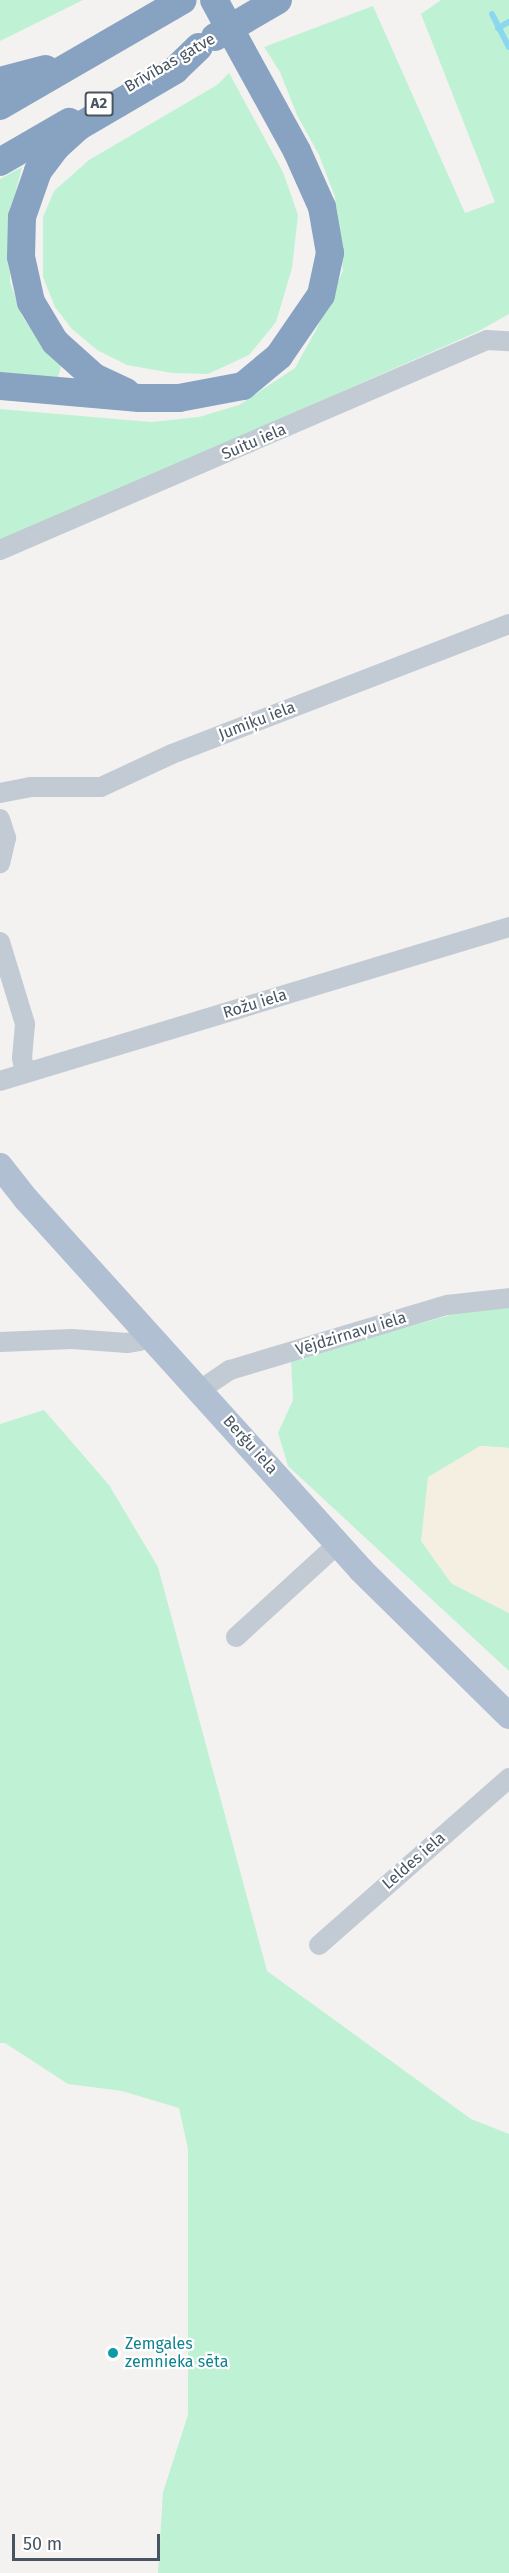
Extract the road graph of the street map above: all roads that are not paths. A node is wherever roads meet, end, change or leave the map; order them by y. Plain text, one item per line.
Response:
1 (183, 0) edge
2 (214, 0) edge
3 (278, 0) edge
4 (198, 47) junction
5 (82, 60) junction
6 (0, 81) edge
7 (0, 106) edge
8 (0, 162) edge
9 (509, 341) edge
10 (0, 386) edge
11 (139, 399) junction
12 (0, 550) edge
13 (509, 624) edge
14 (0, 793) edge
15 (0, 819) edge
16 (0, 863) edge
17 (509, 927) edge
18 (0, 942) edge
19 (25, 1072) junction
20 (0, 1080) edge
21 (0, 1166) edge
22 (509, 1298) edge
23 (151, 1335) junction
24 (0, 1342) edge
25 (200, 1390) junction
26 (338, 1544) junction
27 (236, 1637) dead end
28 (509, 1716) edge
29 (509, 1778) edge
30 (319, 1945) dead end

1 - 5 highway
2 - 11 highway
3 - 4 highway, Brīvības gatve / A2
4 - 8 highway, Brīvības gatve / A2
4 - 11 highway
5 - 6 highway
5 - 7 highway
9 - 12 street, Suitu iela
10 - 11 highway
13 - 14 street, Jumiķu iela
15 - 16 street
17 - 19 street, Rožu iela
18 - 19 street
19 - 20 street, Rožu iela
21 - 23 main road, Berģu iela
22 - 25 street, Vējdzirnavu iela
23 - 24 street
23 - 25 main road, Berģu iela
25 - 26 main road, Berģu iela
26 - 27 street
26 - 28 main road, Berģu iela
29 - 30 street, Leldes iela

